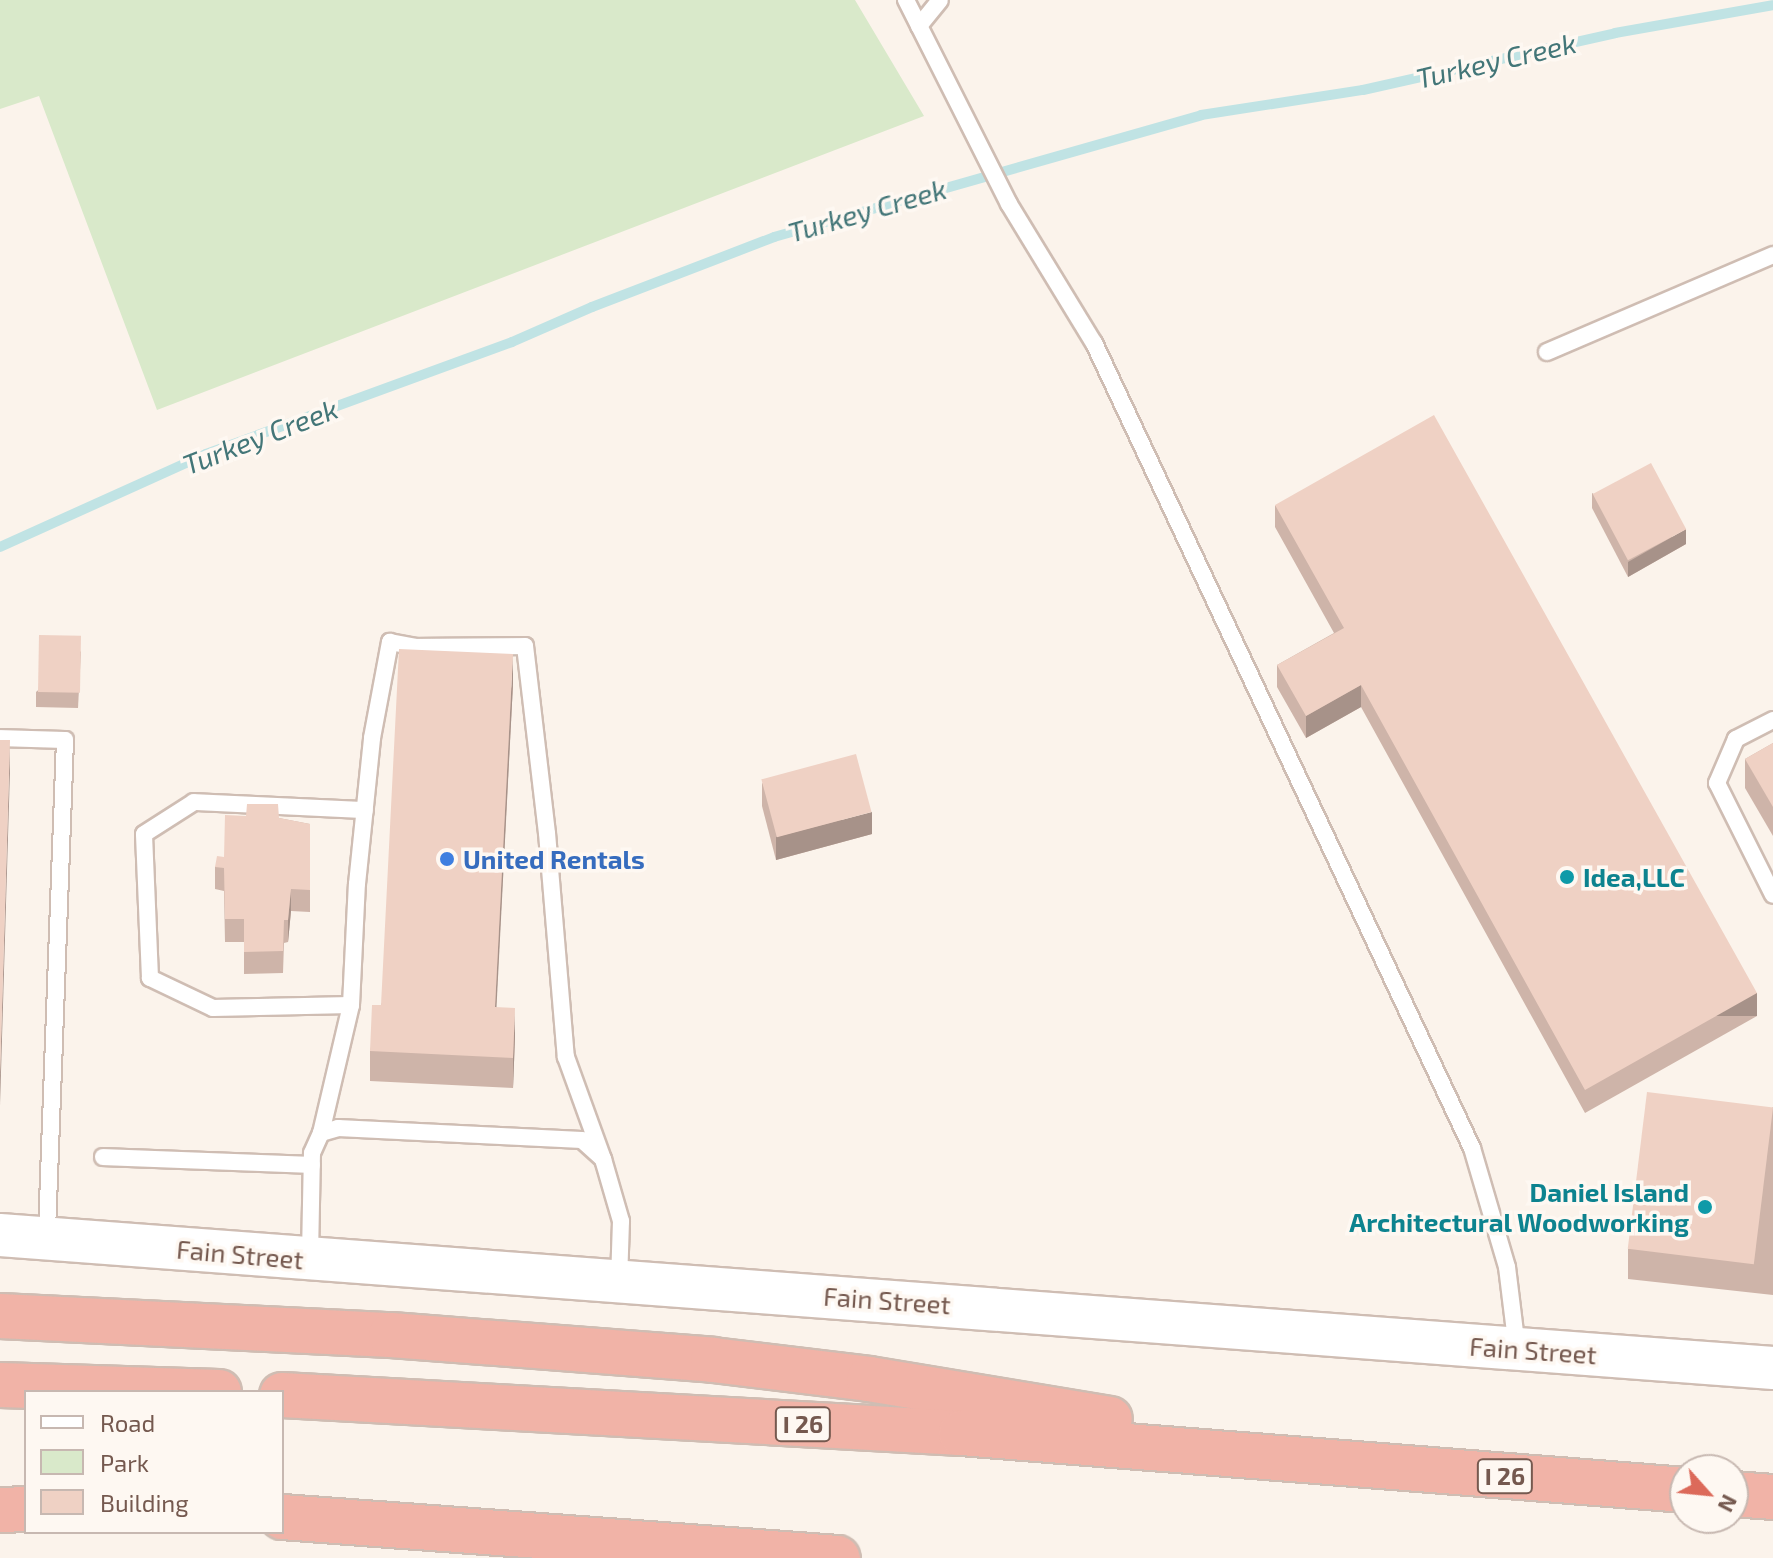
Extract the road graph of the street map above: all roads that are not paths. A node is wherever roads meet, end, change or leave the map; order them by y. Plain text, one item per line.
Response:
1 (906, 0) edge
2 (940, 0) edge
3 (919, 26) junction
4 (1773, 255) edge
5 (1547, 352) dead end
6 (1773, 720) edge
7 (0, 738) edge
8 (365, 810) junction
9 (1773, 895) edge
10 (351, 1005) junction
11 (321, 1133) junction
12 (103, 1157) dead end
13 (603, 1159) junction
14 (312, 1165) junction
15 (0, 1235) edge
16 (47, 1238) junction
17 (310, 1259) junction
18 (619, 1280) junction
19 (0, 1316) edge
20 (1517, 1348) junction
21 (1773, 1368) edge
22 (0, 1385) edge
23 (156, 1390) edge
24 (284, 1395) edge
25 (1324, 1462) junction
26 (1669, 1489) edge
27 (1749, 1495) edge
28 (1773, 1497) edge
29 (24, 1509) edge
30 (0, 1510) edge
31 (284, 1517) edge
32 (837, 1558) edge

1 - 3 lane
2 - 3 lane
3 - 20 lane
4 - 5 lane
6 - 9 lane
7 - 16 lane
8 - 10 lane
8 - 10 lane
8 - 13 lane
10 - 11 lane
11 - 13 lane
11 - 14 lane
12 - 14 lane
13 - 18 lane
14 - 17 lane
15 - 16 street, Fain Street
16 - 17 street, Fain Street
17 - 18 street, Fain Street
18 - 20 street, Fain Street
19 - 25 highway
20 - 21 street, Fain Street
22 - 23 highway
24 - 25 highway, I 26
25 - 26 highway, I 26
27 - 28 highway
29 - 30 highway
31 - 32 highway

